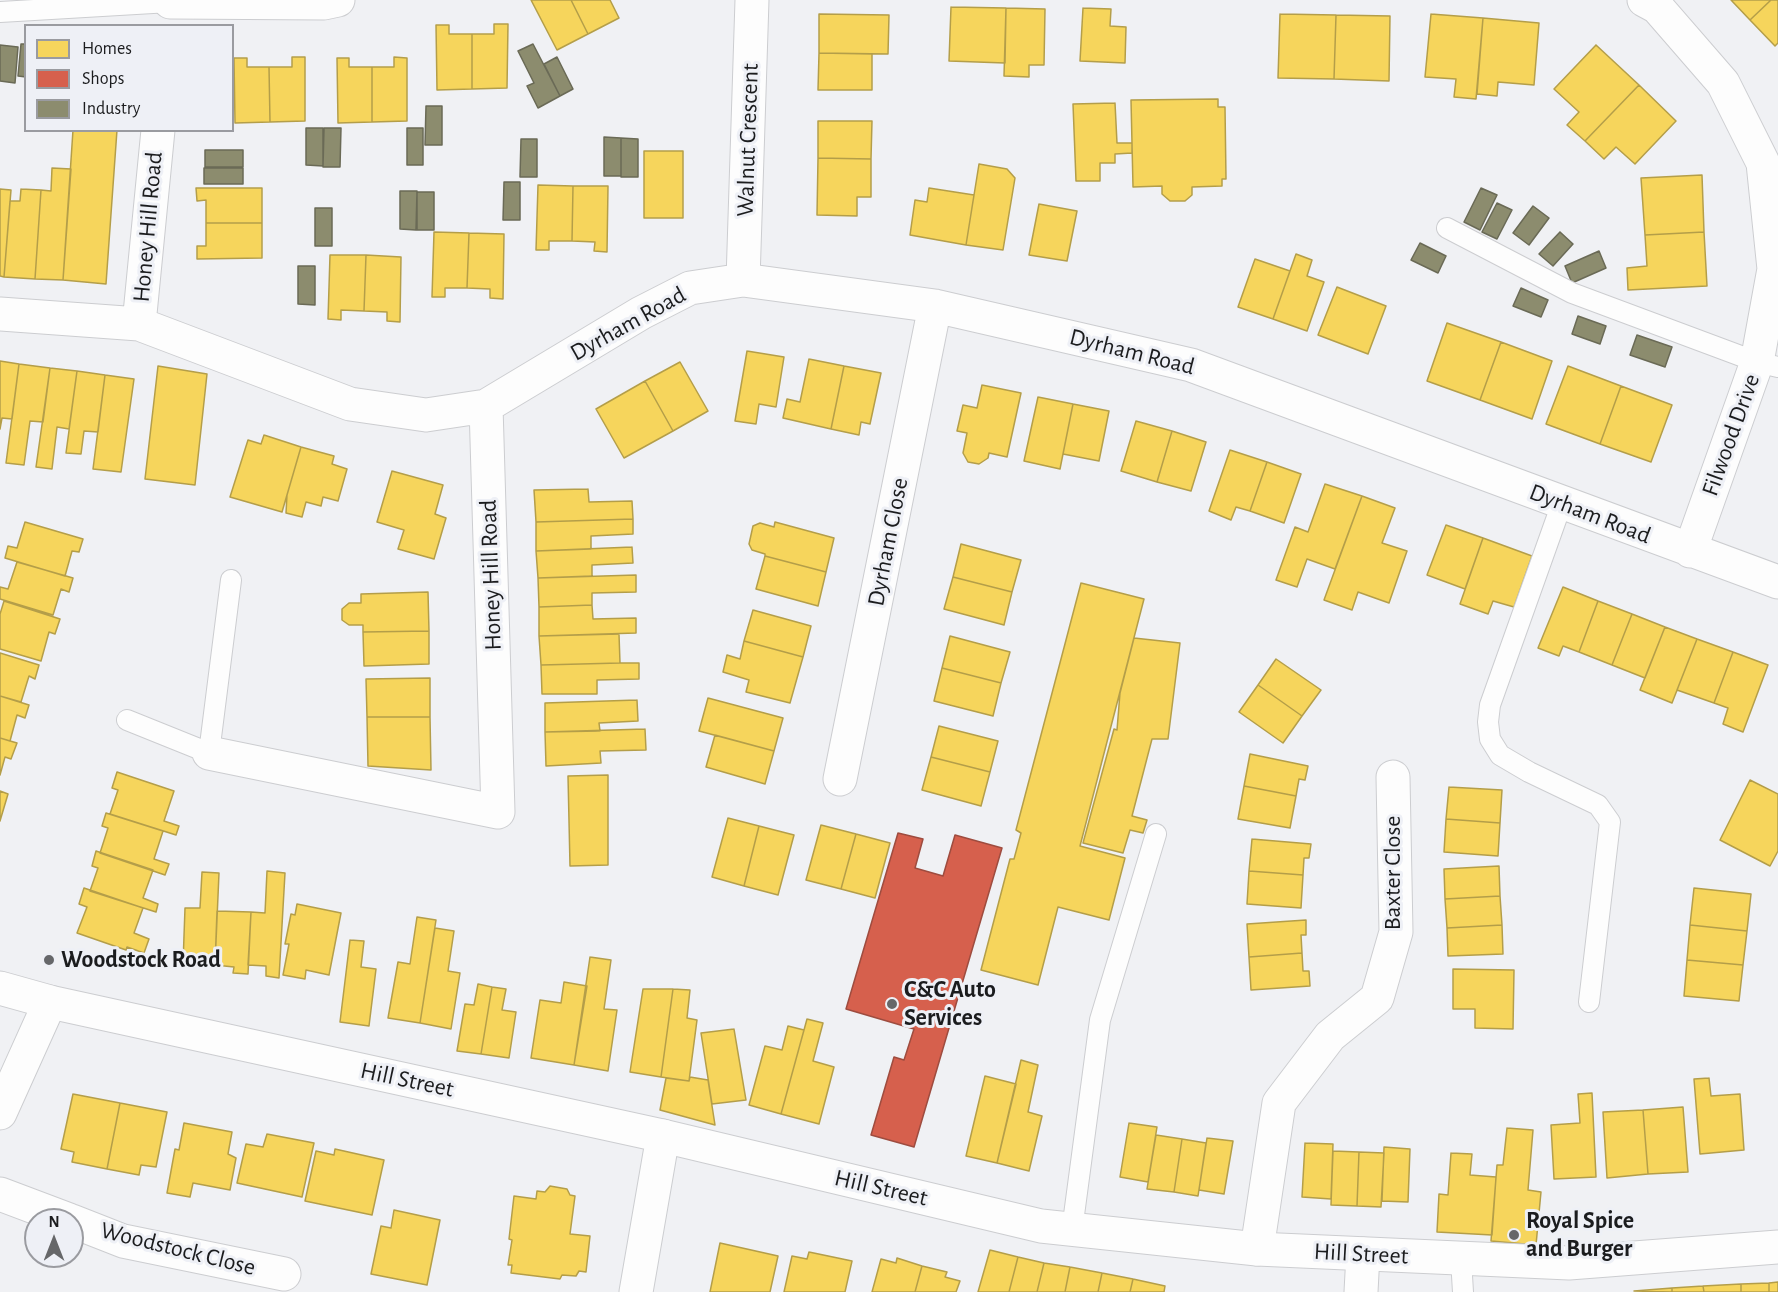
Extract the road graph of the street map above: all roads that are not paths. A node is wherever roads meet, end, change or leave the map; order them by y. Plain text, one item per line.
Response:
1 (338, 0) edge
2 (752, 0) edge
3 (1644, 0) edge
4 (169, 9) edge
5 (0, 12) edge
6 (158, 132) edge
7 (1770, 160) edge
8 (1447, 228) dead end
9 (743, 280) junction
10 (935, 306) junction
11 (0, 314) edge
12 (139, 324) junction
13 (1768, 364) edge
14 (486, 406) junction
15 (1562, 503) junction
16 (1690, 552) junction
17 (231, 580) dead end
18 (1778, 582) edge
19 (128, 720) dead end
20 (209, 753) junction
21 (1393, 777) dead end
22 (840, 779) dead end
23 (1156, 834) dead end
24 (0, 988) edge
25 (50, 1002) junction
26 (1589, 1002) dead end
27 (0, 1113) edge
28 (663, 1136) junction
29 (0, 1194) edge
30 (36, 1208) edge
31 (84, 1226) edge
32 (1072, 1230) junction
33 (1778, 1247) edge
34 (1257, 1249) junction
35 (1363, 1254) junction
36 (1461, 1259) junction
37 (285, 1275) dead end
38 (636, 1292) edge
39 (1360, 1292) edge
40 (1463, 1292) edge

1 - 4 street
2 - 9 street, Walnut Crescent
3 - 7 street, Filwood Drive
4 - 5 lane
6 - 12 street, Honey Hill Road
7 - 13 street, Filwood Drive
8 - 13 lane
9 - 10 street, Dyrham Road
9 - 14 street, Dyrham Road
10 - 15 street, Dyrham Road
10 - 22 street, Dyrham Close
11 - 12 street, Honey Hill Road
12 - 14 street, Honey Hill Road
13 - 16 street, Filwood Drive
14 - 20 street, Honey Hill Road
15 - 16 street, Dyrham Road
15 - 26 lane
16 - 18 street, Dyrham Road
17 - 20 lane
19 - 20 lane
21 - 34 street, Baxter Close
23 - 32 lane
24 - 25 street, Hill Street
25 - 27 street
25 - 28 street, Hill Street
28 - 32 street, Hill Street
28 - 38 street
29 - 30 street, Woodstock Close
31 - 37 street, Woodstock Close
32 - 34 street, Hill Street
33 - 36 street, Hill Street
34 - 35 street, Hill Street
35 - 36 street, Hill Street
35 - 39 street
36 - 40 lane

